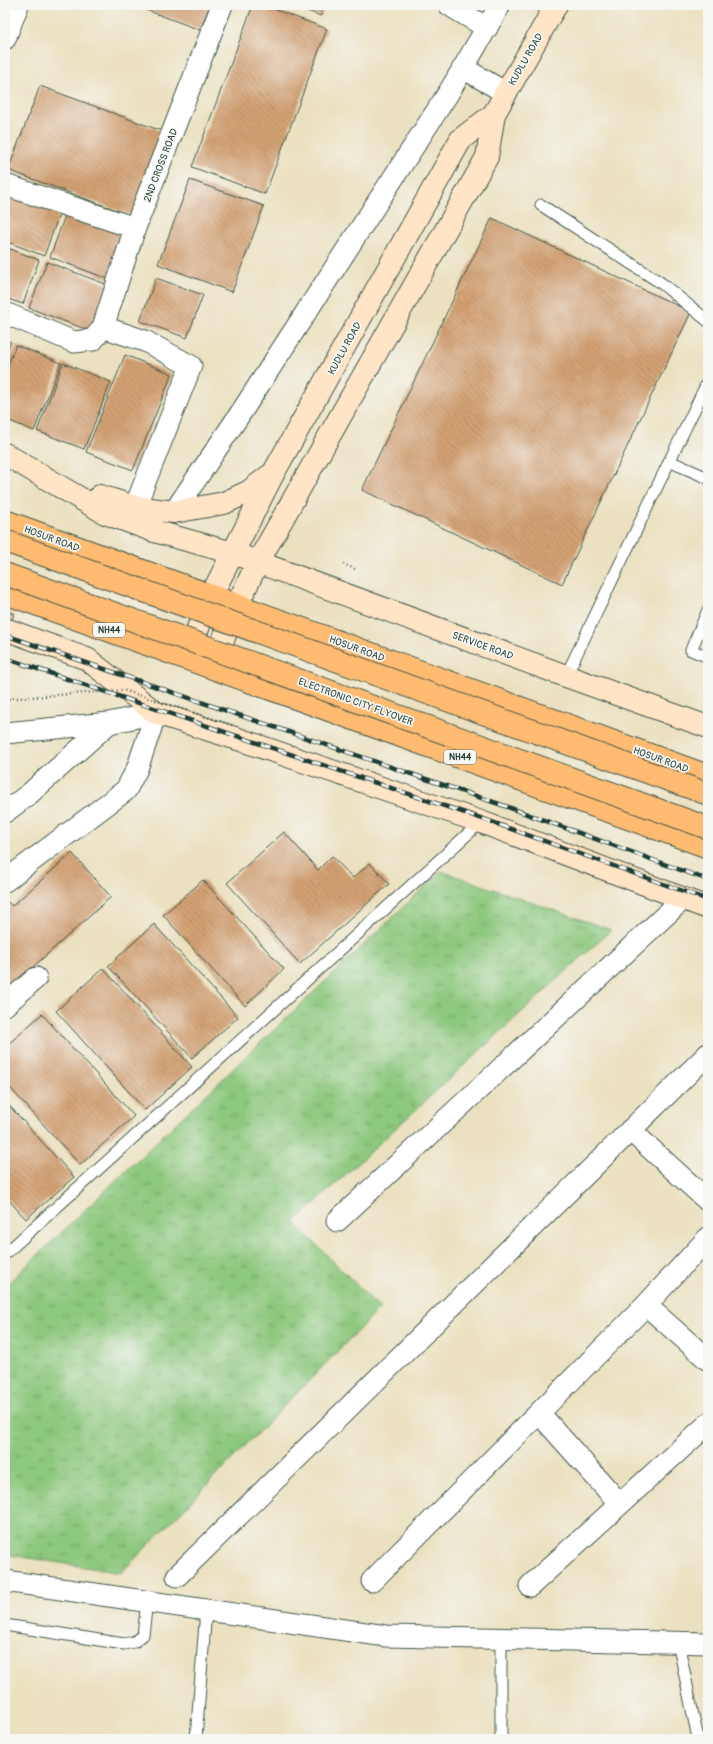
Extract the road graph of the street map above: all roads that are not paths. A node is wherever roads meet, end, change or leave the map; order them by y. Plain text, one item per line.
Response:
1 (18, 5) edge
2 (222, 5) edge
3 (449, 5) edge
4 (500, 5) edge
5 (556, 5) edge
6 (487, 28) junction
7 (5, 39) edge
8 (463, 68) junction
9 (506, 93) junction
10 (494, 114) junction
11 (5, 185) edge
12 (541, 205) dead end
13 (135, 228) junction
14 (5, 313) edge
15 (708, 321) edge
16 (103, 327) junction
17 (708, 381) edge
18 (5, 454) edge
19 (669, 462) junction
20 (274, 472) junction
21 (708, 478) edge
22 (57, 483) junction
23 (135, 507) junction
24 (174, 512) junction
25 (5, 521) edge
26 (5, 541) edge
27 (233, 553) junction
28 (258, 562) junction
29 (5, 574) edge
30 (5, 593) edge
31 (211, 596) junction
32 (237, 605) junction
33 (708, 610) edge
34 (5, 629) edge
35 (708, 657) edge
36 (186, 658) junction
37 (212, 667) junction
38 (566, 676) junction
39 (156, 713) junction
40 (110, 723) junction
41 (708, 726) edge
42 (5, 733) edge
43 (708, 776) edge
44 (708, 794) edge
45 (5, 812) edge
46 (481, 822) junction
47 (708, 828) edge
48 (708, 847) edge
49 (5, 882) edge
50 (683, 899) junction
51 (708, 908) edge
52 (36, 978) dead end
53 (5, 1005) edge
54 (708, 1054) edge
55 (630, 1130) junction
56 (708, 1201) edge
57 (337, 1221) dead end
58 (708, 1238) edge
59 (5, 1254) edge
60 (646, 1305) junction
61 (708, 1360) edge
62 (539, 1413) junction
63 (708, 1424) edge
64 (620, 1504) junction
65 (177, 1576) dead end
66 (5, 1581) edge
67 (372, 1581) dead end
68 (530, 1586) dead end
69 (147, 1601) junction
70 (206, 1610) junction
71 (5, 1625) edge
72 (501, 1638) junction
73 (678, 1642) junction
74 (708, 1643) edge
75 (196, 1739) edge
76 (501, 1739) edge
77 (698, 1739) edge

1 - 7 street
2 - 13 street, 2ND CROSS ROAD
3 - 6 street
4 - 6 street
5 - 9 street, KUDLU ROAD
6 - 8 street
8 - 9 street
8 - 24 street
9 - 10 street, KUDLU ROAD
10 - 20 street, KUDLU ROAD
10 - 28 street, KUDLU ROAD
11 - 13 street
12 - 15 lane
13 - 16 street, 2ND CROSS ROAD
14 - 16 street
16 - 23 street
17 - 19 lane
18 - 22 street
19 - 21 lane
19 - 38 lane
20 - 24 street
20 - 27 street, KUDLU ROAD
22 - 23 street
22 - 27 street, SERVICE ROAD
23 - 24 street
25 - 31 highway, HOSUR ROAD
26 - 44 highway, bridge
27 - 28 street, SERVICE ROAD
27 - 31 street, KUDLU ROAD
28 - 32 street, KUDLU ROAD
28 - 38 street, SERVICE ROAD
29 - 47 highway, ELECTRONIC CITY FLYOVER, bridge
30 - 36 highway, NH44
31 - 32 highway, HOSUR ROAD
31 - 36 street, KUDLU ROAD
32 - 37 street, KUDLU ROAD
32 - 43 highway, HOSUR ROAD
33 - 35 lane
34 - 39 street
36 - 37 highway, NH44
37 - 48 highway, NH44
38 - 41 street, SERVICE ROAD
39 - 40 street
39 - 46 street
39 - 49 street
40 - 42 street
40 - 45 street
46 - 50 street
46 - 59 lane
50 - 51 street
50 - 57 street
52 - 53 street
54 - 55 street
55 - 56 street
55 - 65 street
58 - 60 street
60 - 61 street
60 - 62 street
62 - 64 street
62 - 67 street
63 - 64 street
64 - 68 street
66 - 69 street
69 - 70 street
69 - 71 lane
70 - 72 street
70 - 75 lane
72 - 73 street
72 - 76 lane
73 - 74 street
73 - 77 lane

